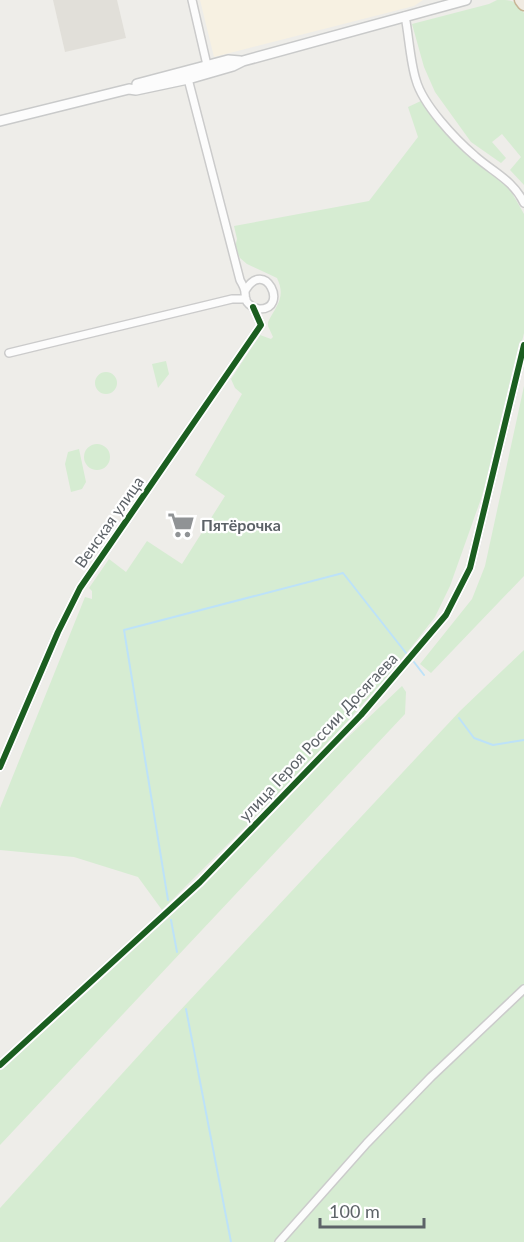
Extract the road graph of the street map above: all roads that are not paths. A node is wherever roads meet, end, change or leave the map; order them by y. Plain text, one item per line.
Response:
1 (192, 0) edge
2 (466, 0) edge
3 (521, 0) edge
4 (524, 4) edge
5 (405, 16) junction
6 (243, 61) junction
7 (207, 65) junction
8 (187, 75) junction
9 (0, 121) edge
10 (524, 204) edge
11 (245, 295) junction
12 (253, 307) junction
13 (524, 345) edge
14 (9, 353) dead end
15 (0, 767) edge
16 (524, 989) edge
17 (0, 1065) edge
18 (279, 1242) edge

1 - 7 street
2 - 5 street
3 - 4 highway
5 - 6 street
5 - 10 street
6 - 7 street
6 - 8 street
7 - 8 street
8 - 9 street
8 - 11 street
11 - 12 street
11 - 12 street
11 - 14 street
12 - 15 street, Венская улица
13 - 17 street, улица Героя России Досягаева
16 - 18 street

